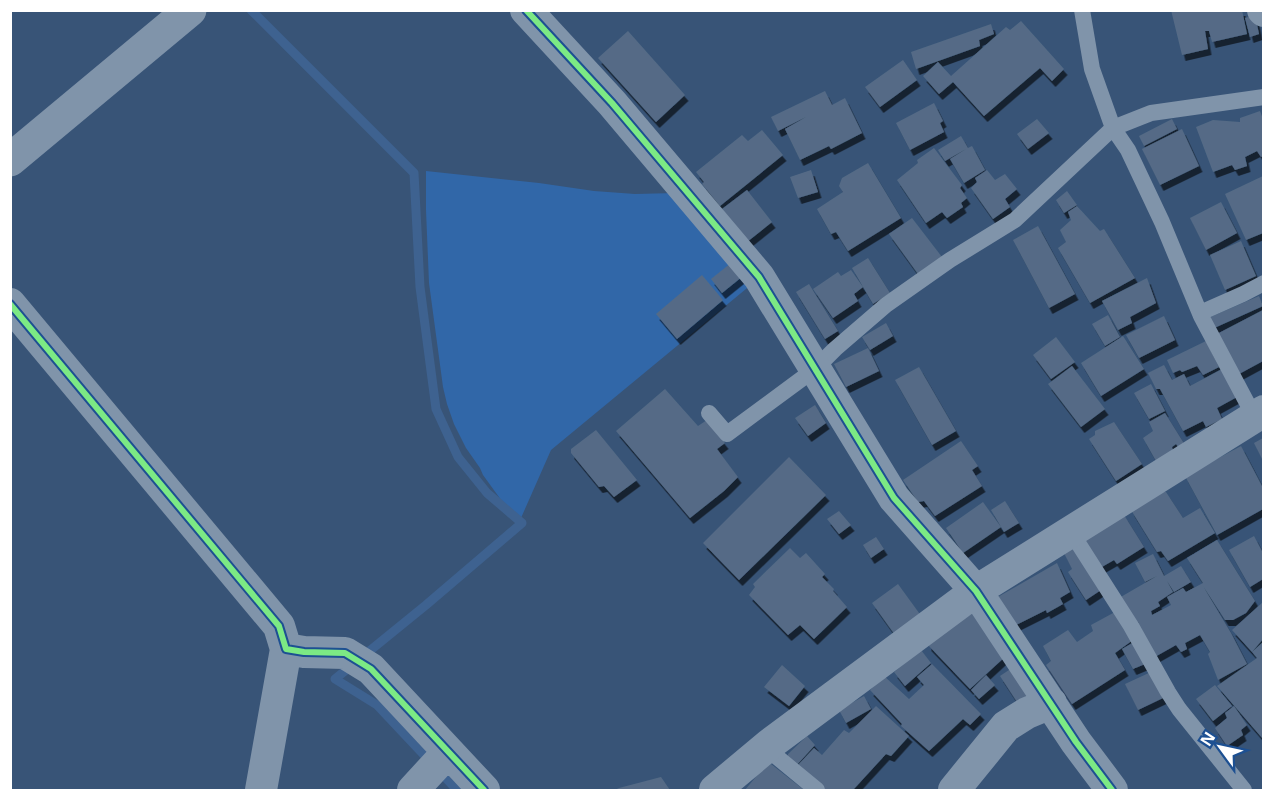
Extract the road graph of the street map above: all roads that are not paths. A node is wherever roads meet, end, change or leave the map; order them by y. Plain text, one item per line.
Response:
1 (190, 10) edge
2 (526, 10) edge
3 (1082, 10) edge
4 (1263, 97) edge
5 (1113, 128) junction
6 (10, 160) edge
7 (1263, 283) edge
8 (10, 304) edge
9 (1200, 313) junction
10 (815, 369) junction
11 (709, 413) dead end
12 (1259, 413) edge
13 (1071, 532) junction
14 (976, 591) junction
15 (286, 649) junction
16 (1051, 703) junction
17 (770, 744) junction
18 (430, 772) edge
19 (261, 790) edge
20 (484, 790) edge
21 (716, 790) edge
22 (817, 790) edge
23 (954, 790) edge
24 (1112, 790) edge
25 (1244, 790) edge

1 - 6 street
2 - 10 street
3 - 5 lane
4 - 5 lane
5 - 9 lane
5 - 10 lane
7 - 9 lane
8 - 15 street
9 - 12 lane
10 - 11 lane
10 - 14 street
12 - 13 street
13 - 14 street
13 - 25 lane
14 - 16 street
14 - 17 street
15 - 18 street
15 - 19 street
16 - 23 street
16 - 24 street
17 - 21 street
17 - 22 lane
18 - 20 street

